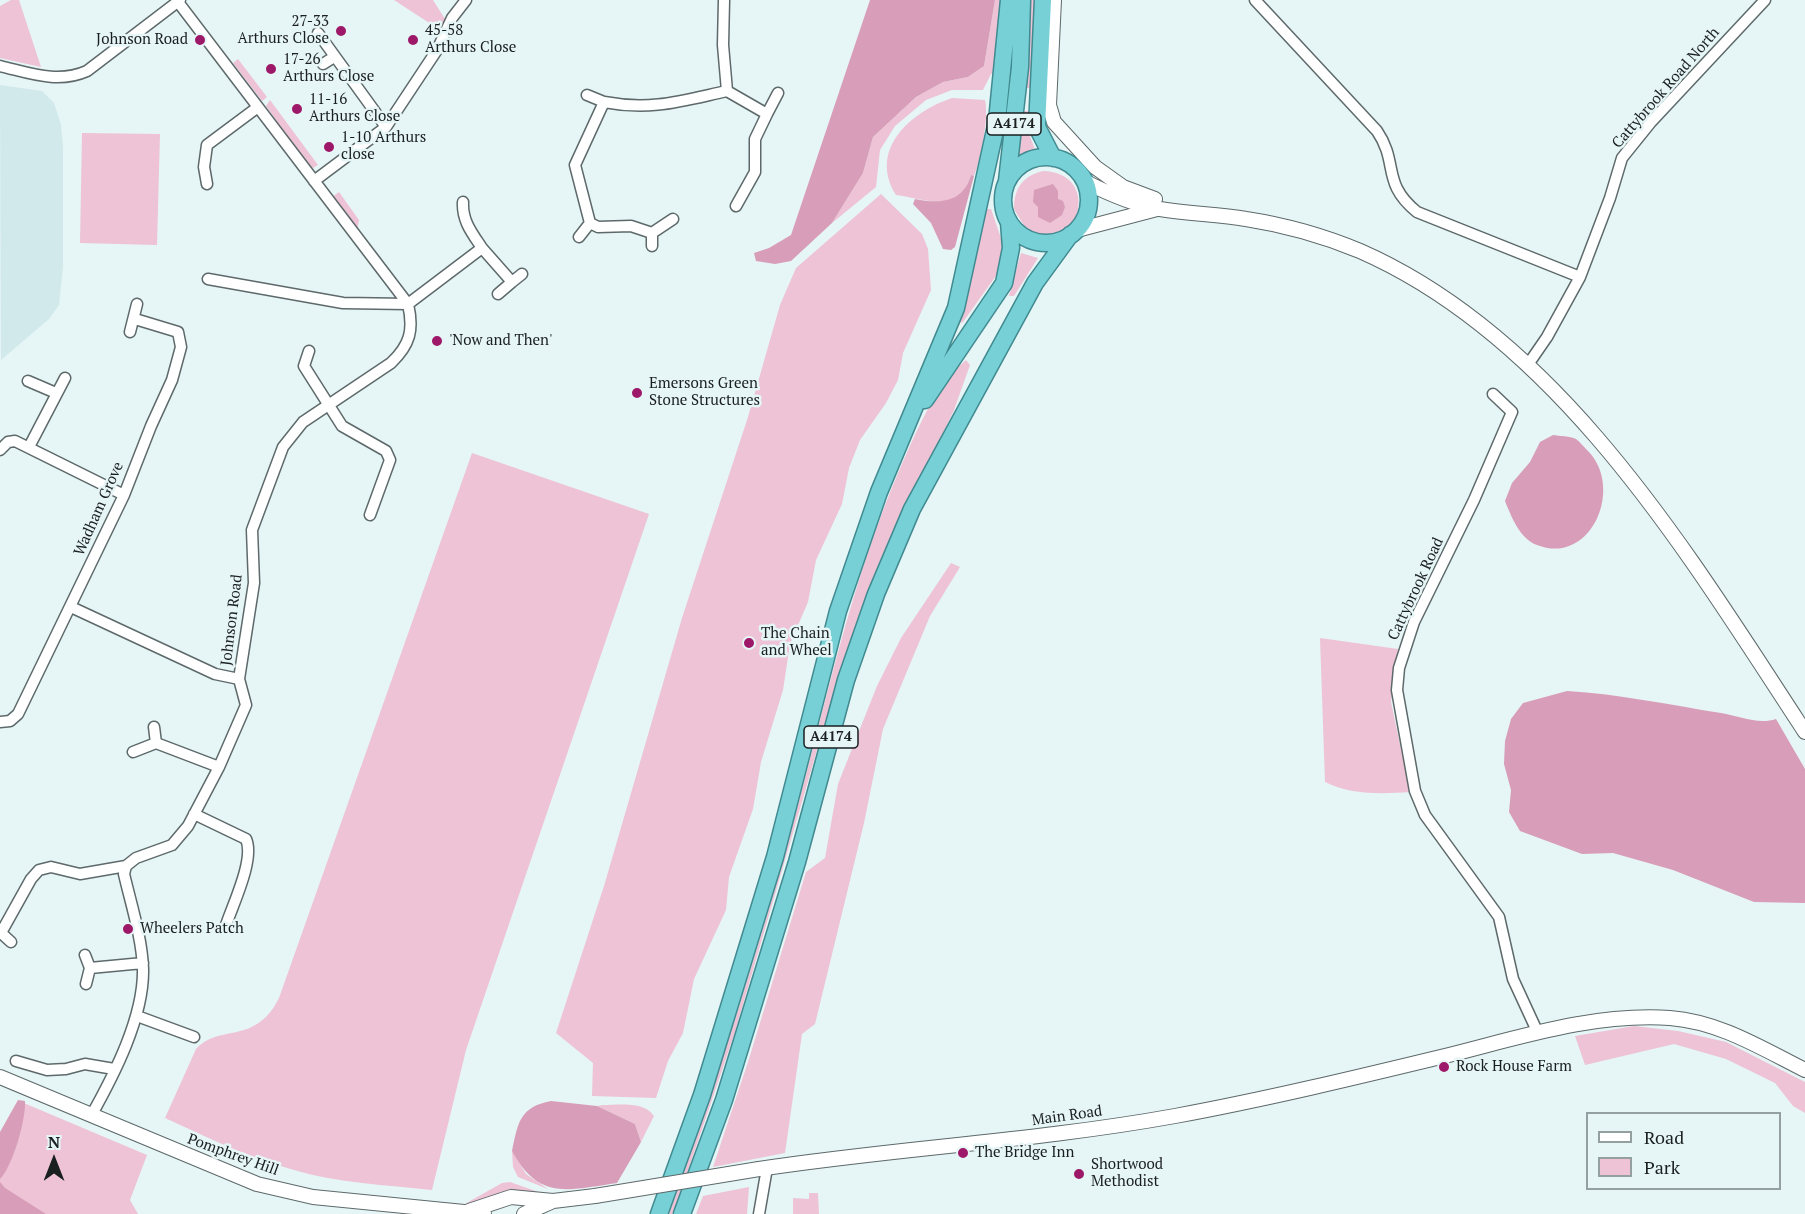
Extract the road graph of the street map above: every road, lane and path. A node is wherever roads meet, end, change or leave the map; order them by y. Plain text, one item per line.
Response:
1 (466, 0) edge
2 (724, 0) edge
3 (1009, 0) edge
4 (1022, 0) edge
5 (1043, 0) edge
6 (1054, 0) edge
7 (1256, 0) edge
8 (1765, 0) edge
9 (179, 1) edge
10 (318, 33) dead end
11 (334, 57) junction
12 (323, 64) dead end
13 (0, 66) edge
14 (727, 91) junction
15 (778, 93) dead end
16 (587, 95) dead end
17 (604, 102) junction
18 (258, 107) junction
19 (767, 114) junction
20 (386, 127) junction
21 (1053, 158) junction
22 (314, 181) junction
23 (1007, 181) junction
24 (1084, 181) junction
25 (207, 184) dead end
26 (463, 202) dead end
27 (736, 206) dead end
28 (1157, 209) junction
29 (1211, 215) junction
30 (673, 219) dead end
31 (1009, 222) junction
32 (590, 223) junction
33 (652, 233) junction
34 (1073, 233) junction
35 (579, 237) dead end
36 (652, 246) dead end
37 (482, 248) junction
38 (522, 274) dead end
39 (1580, 277) junction
40 (208, 279) dead end
41 (512, 282) junction
42 (498, 294) dead end
43 (137, 304) dead end
44 (408, 304) junction
45 (135, 320) junction
46 (130, 332) dead end
47 (309, 351) dead end
48 (1527, 366) junction
49 (65, 378) dead end
50 (28, 381) dead end
51 (56, 393) junction
52 (1493, 394) dead end
53 (328, 407) junction
54 (904, 431) junction
55 (29, 447) junction
56 (0, 450) edge
57 (124, 495) junction
58 (370, 515) dead end
59 (71, 607) junction
60 (239, 679) junction
61 (0, 722) edge
62 (154, 727) dead end
63 (1805, 732) edge
64 (156, 743) junction
65 (133, 752) dead end
66 (219, 767) junction
67 (194, 814) junction
68 (126, 866) junction
69 (226, 925) dead end
70 (1, 931) edge
71 (11, 942) dead end
72 (84, 955) dead end
73 (143, 963) junction
74 (90, 968) junction
75 (86, 984) dead end
76 (137, 1016) junction
77 (1537, 1031) junction
78 (194, 1037) dead end
79 (16, 1061) dead end
80 (114, 1070) junction
81 (1805, 1070) edge
82 (0, 1077) edge
83 (91, 1116) junction
84 (763, 1168) junction
85 (595, 1196) joint
86 (553, 1202) junction
87 (469, 1211) junction
88 (484, 1214) edge
89 (524, 1214) edge
90 (659, 1214) edge
91 (682, 1214) edge
92 (759, 1214) edge

1 - 20 street
2 - 14 street
3 - 54 highway
4 - 23 highway, A4174
5 - 21 highway, A4174
6 - 29 main road
7 - 39 street
8 - 39 street, Cattybrook Road North
9 - 13 street
9 - 18 street
10 - 11 street
11 - 12 street
11 - 20 street
14 - 17 street
14 - 19 street
15 - 19 street
16 - 17 street
17 - 32 street
18 - 22 street
18 - 25 street
19 - 27 street
20 - 22 street
21 - 23 highway
21 - 24 highway
22 - 44 street
23 - 31 highway
24 - 28 main road
24 - 34 highway
26 - 37 street
28 - 29 main road
28 - 34 main road
29 - 48 main road
30 - 33 street
31 - 34 highway
31 - 54 highway, A4174
32 - 33 street
32 - 35 street
33 - 36 street
34 - 91 highway, A4174
37 - 41 street
37 - 44 street
38 - 41 street
39 - 48 street, Cattybrook Road North
40 - 44 street
41 - 42 street
43 - 45 street
44 - 53 street, Johnson Road
45 - 46 street
45 - 57 street, Wadham Grove
47 - 53 street
48 - 63 main road
49 - 51 street
50 - 51 street
51 - 55 street
52 - 77 street, Cattybrook Road
53 - 58 street
53 - 60 street, Johnson Road
54 - 90 highway, A4174
55 - 56 street
55 - 57 street
57 - 59 street, Wadham Grove
59 - 60 street
59 - 61 street, Wadham Grove
60 - 66 street, Johnson Road
62 - 64 street
64 - 65 street
64 - 66 street
66 - 67 street, Johnson Road
67 - 68 street, Johnson Road
67 - 69 street
68 - 70 street
68 - 73 street
70 - 71 street
72 - 74 street
73 - 74 street
73 - 76 street
74 - 75 street
76 - 78 street
76 - 80 street
77 - 81 main road, Main Road
77 - 84 main road, Main Road
79 - 80 street
80 - 83 street
82 - 83 main road, Pomphrey Hill
83 - 87 main road, Pomphrey Hill
84 - 85 main road, Main Road, bridge
84 - 92 street
85 - 86 main road, Pomphrey Hill
86 - 87 main road, Pomphrey Hill
86 - 89 main road, Pomphrey Hill
87 - 88 main road, Pomphrey Hill

